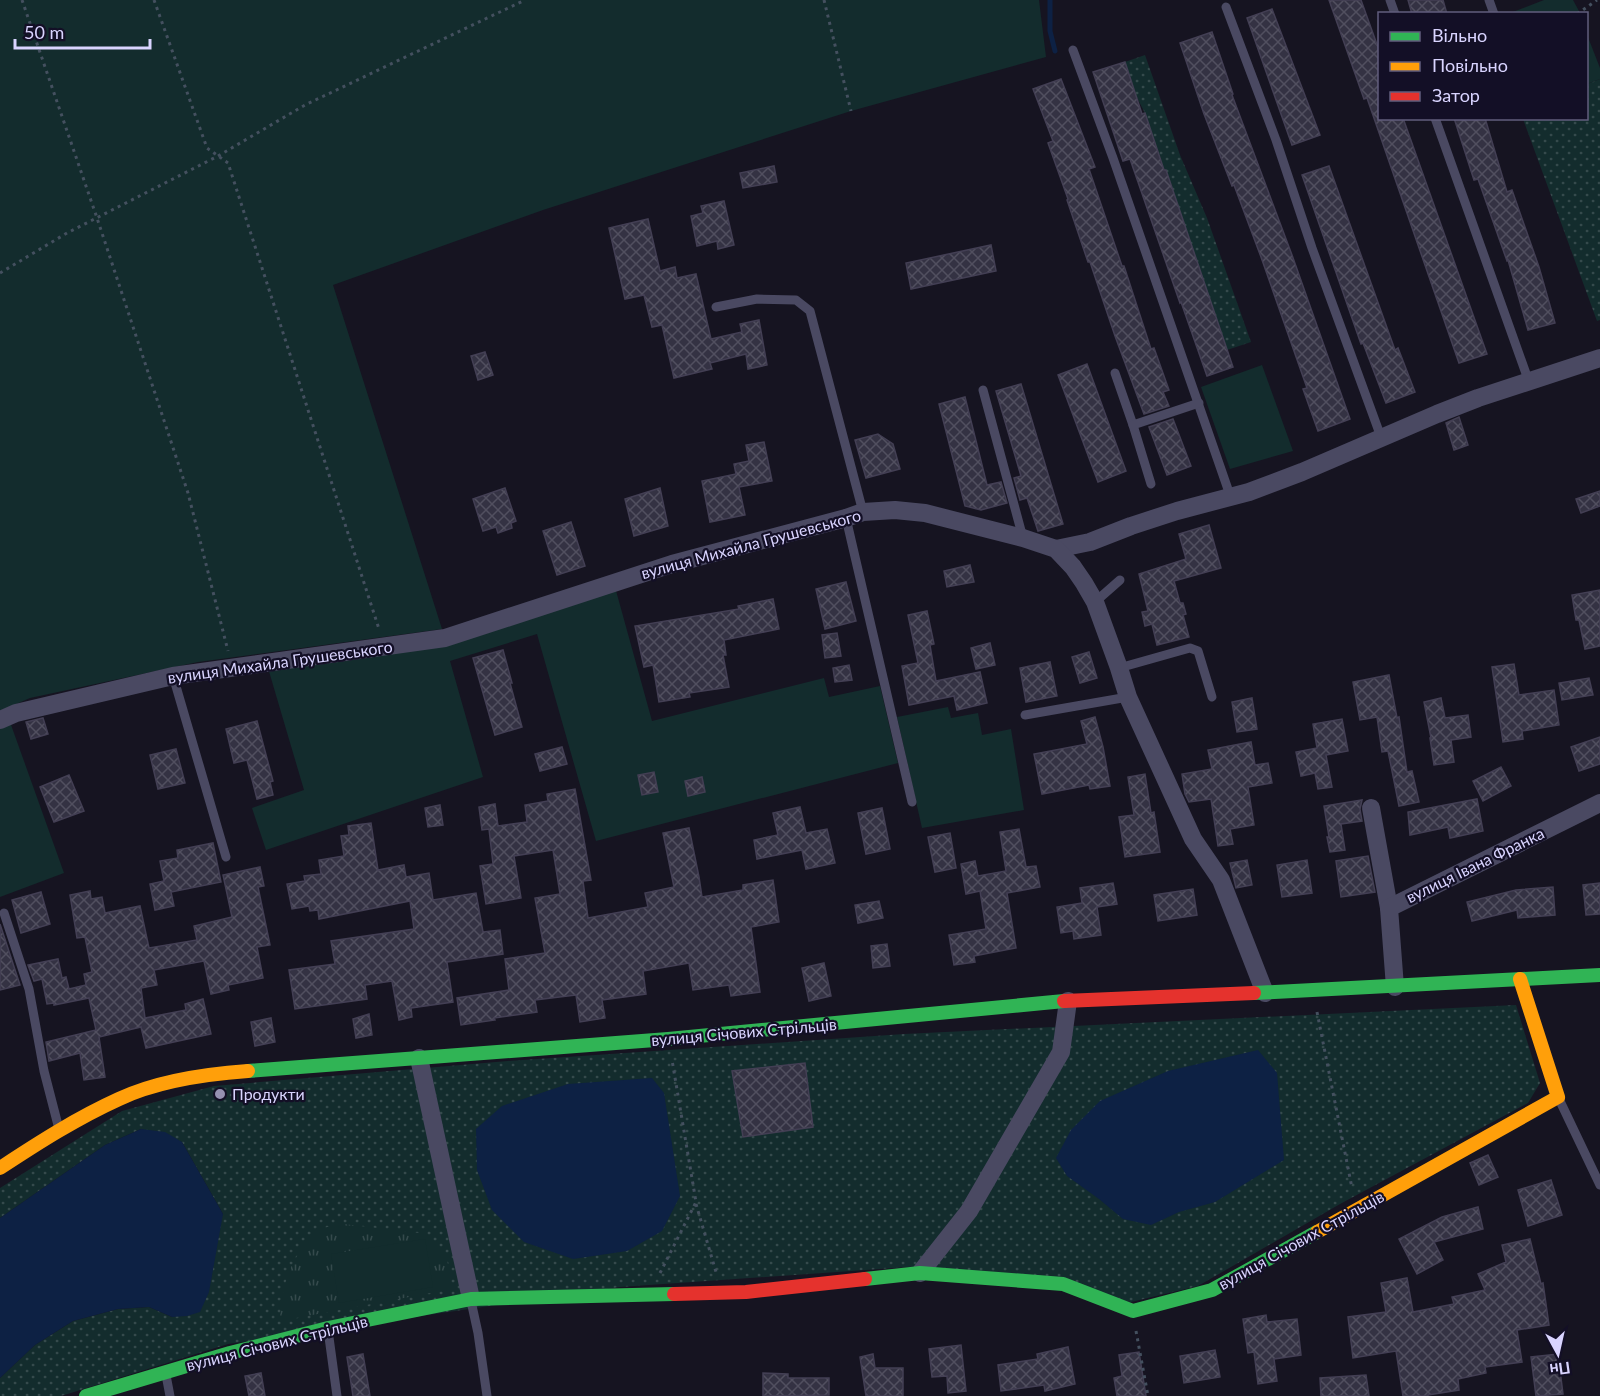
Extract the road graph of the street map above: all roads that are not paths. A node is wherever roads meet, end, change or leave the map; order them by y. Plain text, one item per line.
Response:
1 (1226, 7) dead end
2 (1073, 50) dead end
3 (1436, 120) edge
4 (716, 307) dead end
5 (1600, 358) edge
6 (1115, 373) dead end
7 (1529, 382) junction
8 (983, 390) dead end
9 (1199, 403) junction
10 (1133, 425) junction
11 (1381, 437) junction
12 (1151, 484) dead end
13 (1231, 498) junction
14 (855, 515) junction
15 (1023, 538) junction
16 (1056, 549) junction
17 (1120, 580) dead end
18 (1095, 602) junction
19 (1119, 668) junction
20 (173, 676) junction
21 (1128, 697) junction
22 (1212, 697) dead end
23 (1025, 715) dead end
24 (0, 720) edge
25 (912, 802) dead end
26 (1600, 803) edge
27 (1371, 808) dead end
28 (226, 857) dead end
29 (1389, 908) junction
30 (4, 913) dead end
31 (1600, 975) edge
32 (1520, 979) junction
33 (1395, 987) junction
34 (1265, 993) junction
35 (1068, 1001) junction
36 (419, 1058) junction
37 (1558, 1096) junction
38 (60, 1131) junction
39 (0, 1168) edge
40 (1600, 1185) edge
41 (920, 1273) junction
42 (471, 1299) junction
43 (328, 1328) junction
44 (165, 1372) junction
45 (86, 1396) edge
46 (170, 1396) edge
47 (337, 1396) edge
48 (487, 1396) edge

1 - 11 lane
2 - 9 lane
3 - 7 lane
4 - 14 lane
5 - 7 street
6 - 10 lane
7 - 11 street
8 - 15 lane
9 - 10 lane
9 - 13 lane
10 - 12 lane
11 - 13 street
13 - 16 street
14 - 15 street, вулиця Михайла Грушевського
14 - 20 street, вулиця Михайла Грушевського
14 - 25 lane
15 - 16 street, вулиця Михайла Грушевського
16 - 18 street, вулиця Михайла Грушевського
17 - 18 lane
18 - 19 street, вулиця Михайла Грушевського
19 - 21 street, вулиця Михайла Грушевського
19 - 22 lane
20 - 24 street, вулиця Михайла Грушевського
20 - 28 lane
21 - 23 lane
21 - 34 street, вулиця Михайла Грушевського
26 - 29 street, вулиця Івана Франка
27 - 29 street
29 - 33 street, вулиця Івана Франка
30 - 38 lane
31 - 32 street, вулиця Січових Стрільців
32 - 33 street, вулиця Січових Стрільців
32 - 37 street
33 - 34 street, вулиця Січових Стрільців
34 - 35 street, вулиця Січових Стрільців
35 - 36 street, вулиця Січових Стрільців
35 - 41 street
36 - 38 street, вулиця Січових Стрільців
36 - 42 street
37 - 40 lane
37 - 41 street, вулиця Січових Стрільців
38 - 39 street, вулиця Січових Стрільців
41 - 42 street, вулиця Січових Стрільців
42 - 43 street, вулиця Січових Стрільців
42 - 48 lane
43 - 44 street, вулиця Січових Стрільців
43 - 47 lane
44 - 45 street, вулиця Січових Стрільців
44 - 46 lane

